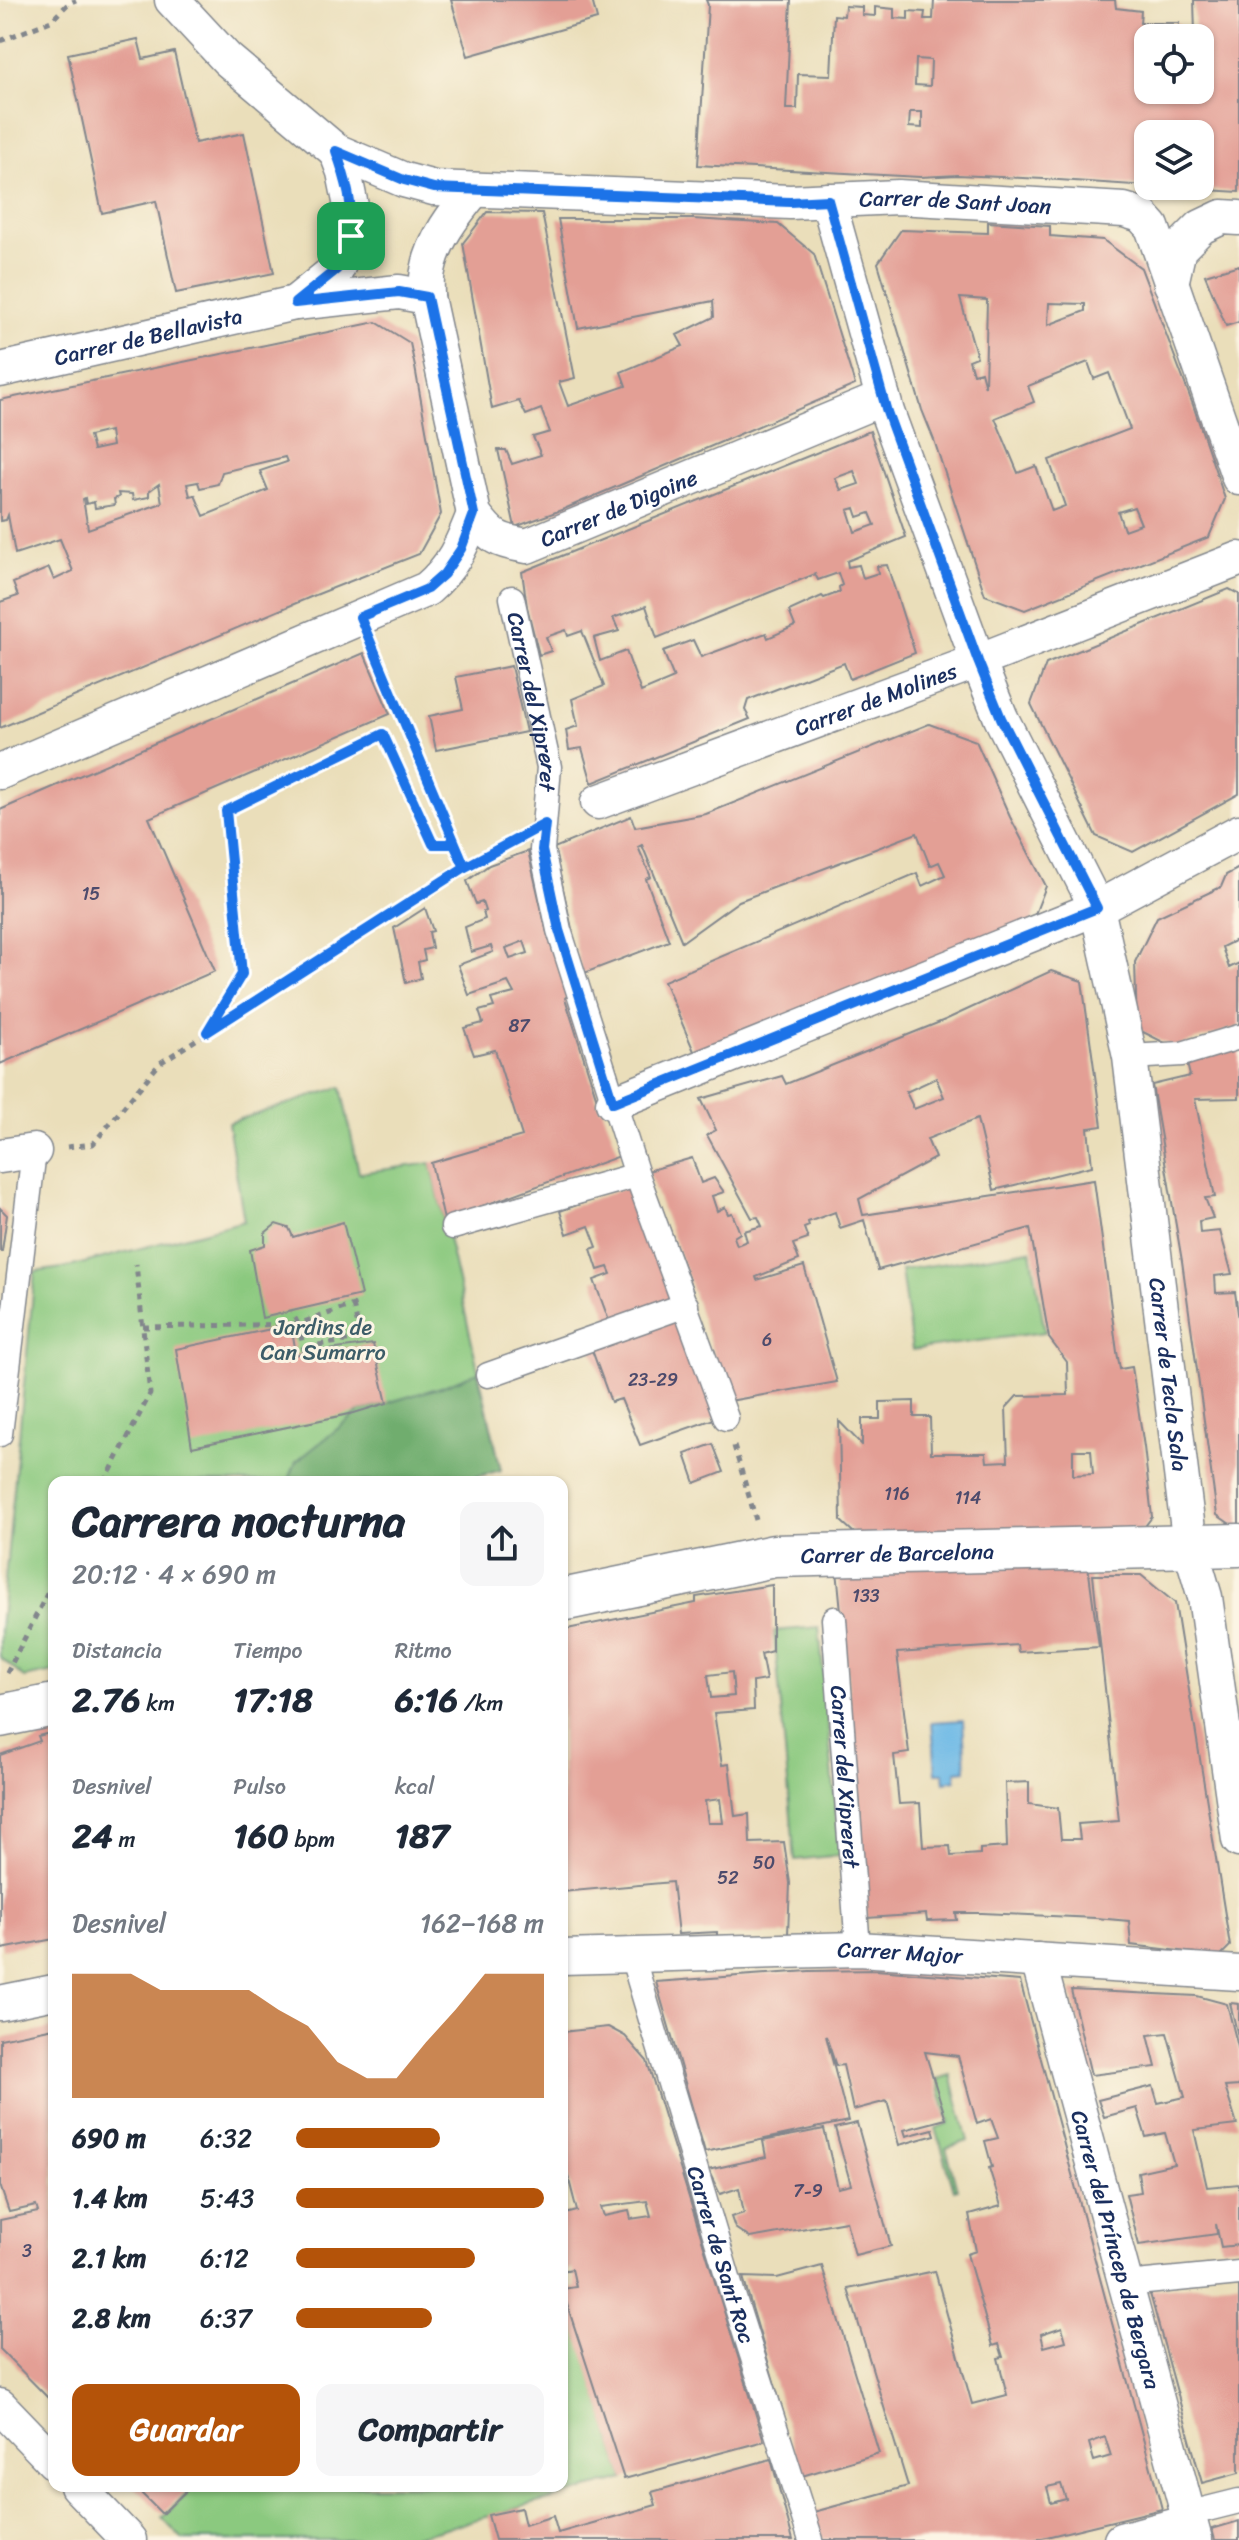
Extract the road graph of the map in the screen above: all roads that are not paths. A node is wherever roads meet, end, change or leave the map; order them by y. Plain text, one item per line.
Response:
1 (172, 0) edge
2 (336, 151) junction
3 (474, 190) junction
4 (828, 200) junction
5 (1239, 218) edge
6 (1171, 284) junction
7 (427, 297) junction
8 (295, 303) junction
9 (0, 370) edge
10 (883, 398) junction
11 (1238, 474) edge
12 (474, 514) junction
13 (1239, 559) edge
14 (512, 598) dead end
15 (978, 661) junction
16 (0, 772) edge
17 (598, 802) dead end
18 (1239, 832) edge
19 (1097, 908) junction
20 (1239, 1037) edge
21 (1130, 1057) junction
22 (613, 1103) junction
23 (34, 1151) joint
24 (0, 1156) edge
25 (637, 1175) junction
26 (453, 1227) dead end
27 (686, 1305) junction
28 (488, 1375) dead end
29 (726, 1418) road end
30 (0, 1434) edge
31 (1239, 1545) edge
32 (1190, 1546) junction
33 (568, 1599) edge
34 (834, 1619) dead end
35 (3, 1697) edge
36 (48, 1704) edge
37 (1239, 1840) edge
38 (857, 1935) dead end
39 (568, 1957) edge
40 (1038, 1960) junction
41 (636, 1969) dead end
42 (1239, 1973) edge
43 (48, 1993) edge
44 (0, 2003) edge
45 (1239, 2273) edge
46 (1126, 2284) junction
47 (0, 2406) edge
48 (48, 2456) edge
49 (83, 2492) edge
50 (1239, 2501) edge
51 (1191, 2526) edge
52 (129, 2540) edge
53 (811, 2540) edge
54 (1121, 2540) edge

1 - 2 street, Carrer de Sant Joan
2 - 3 street, Carrer de Sant Joan
2 - 8 street, Carrer de Bellavista
3 - 4 street, Carrer de Sant Joan
3 - 7 street
4 - 6 street, Carrer de Sant Joan
4 - 10 street, Carrer de Tecla Sala
5 - 6 street
6 - 11 street, Carrer de Sant Joan
7 - 8 street, Carrer de Bellavista
7 - 12 street
8 - 9 street, Carrer de Bellavista
10 - 12 street, Carrer de Digoine
10 - 15 street, Carrer de Tecla Sala
12 - 16 street
13 - 15 street, Carrer de Molines
14 - 22 street, Carrer del Xipreret
15 - 17 street, Carrer de Molines
15 - 19 street, Carrer de Tecla Sala
18 - 19 street
19 - 21 street, Carrer de Tecla Sala
19 - 22 street
20 - 21 street
21 - 32 street, Carrer de Tecla Sala
22 - 25 street, Carrer del Xipreret
23 - 24 street
23 - 30 street
25 - 26 street
25 - 27 street, Carrer del Xipreret
27 - 28 street
27 - 29 street, Carrer del Xipreret
31 - 32 street, Carrer de Barcelona
32 - 33 street, Carrer de Barcelona
32 - 37 street, Carrer de Tecla Sala
34 - 38 street, Carrer del Xipreret
35 - 36 street
39 - 40 street, Carrer Major
40 - 42 street, Carrer Major
40 - 46 street, Carrer del Príncep de Bergara
41 - 53 street, Carrer de Sant Roc
43 - 44 street
45 - 46 street
46 - 51 street, Carrer del Príncep de Bergara
47 - 48 street
49 - 52 street
50 - 51 street
51 - 54 street

